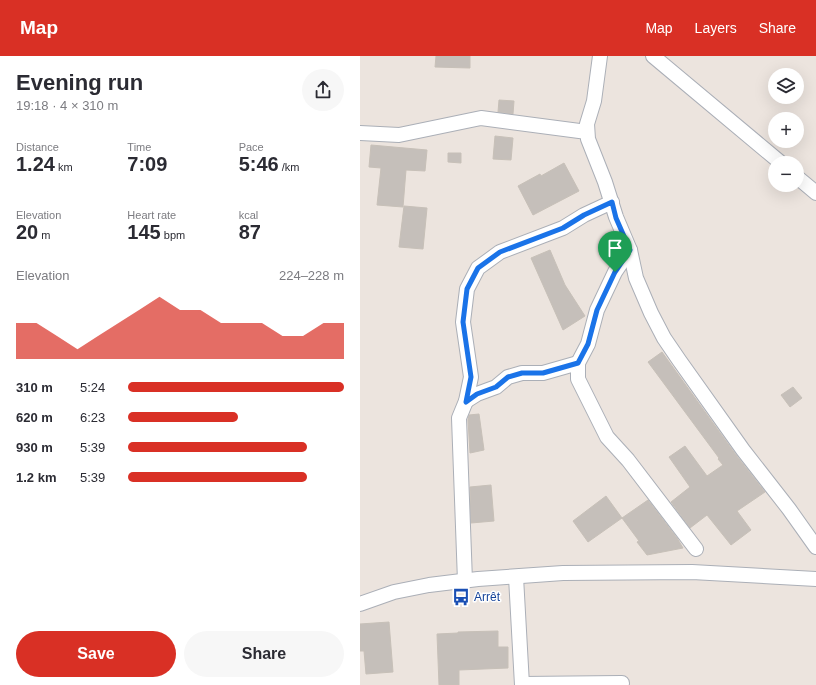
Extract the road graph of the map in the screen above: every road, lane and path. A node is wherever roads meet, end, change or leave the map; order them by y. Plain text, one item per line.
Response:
1 (600, 56) edge
2 (653, 56) edge
3 (587, 132) junction
4 (360, 133) edge
5 (773, 156) edge
6 (804, 183) edge
7 (816, 193) edge
8 (612, 202) junction
9 (630, 250) junction
10 (578, 363) junction
11 (466, 402) junction
12 (816, 547) edge
13 (696, 549) dead end
14 (516, 577) junction
15 (816, 579) edge
16 (464, 581) junction
17 (360, 604) edge
18 (622, 683) dead end
19 (522, 685) edge

1 - 3 street
2 - 5 street
3 - 4 street
3 - 8 street
6 - 7 street
8 - 9 street
8 - 11 street
9 - 10 street
9 - 12 street
10 - 11 street
10 - 13 street
11 - 16 street
14 - 15 street
14 - 16 street
14 - 19 street
16 - 17 street
18 - 19 street

